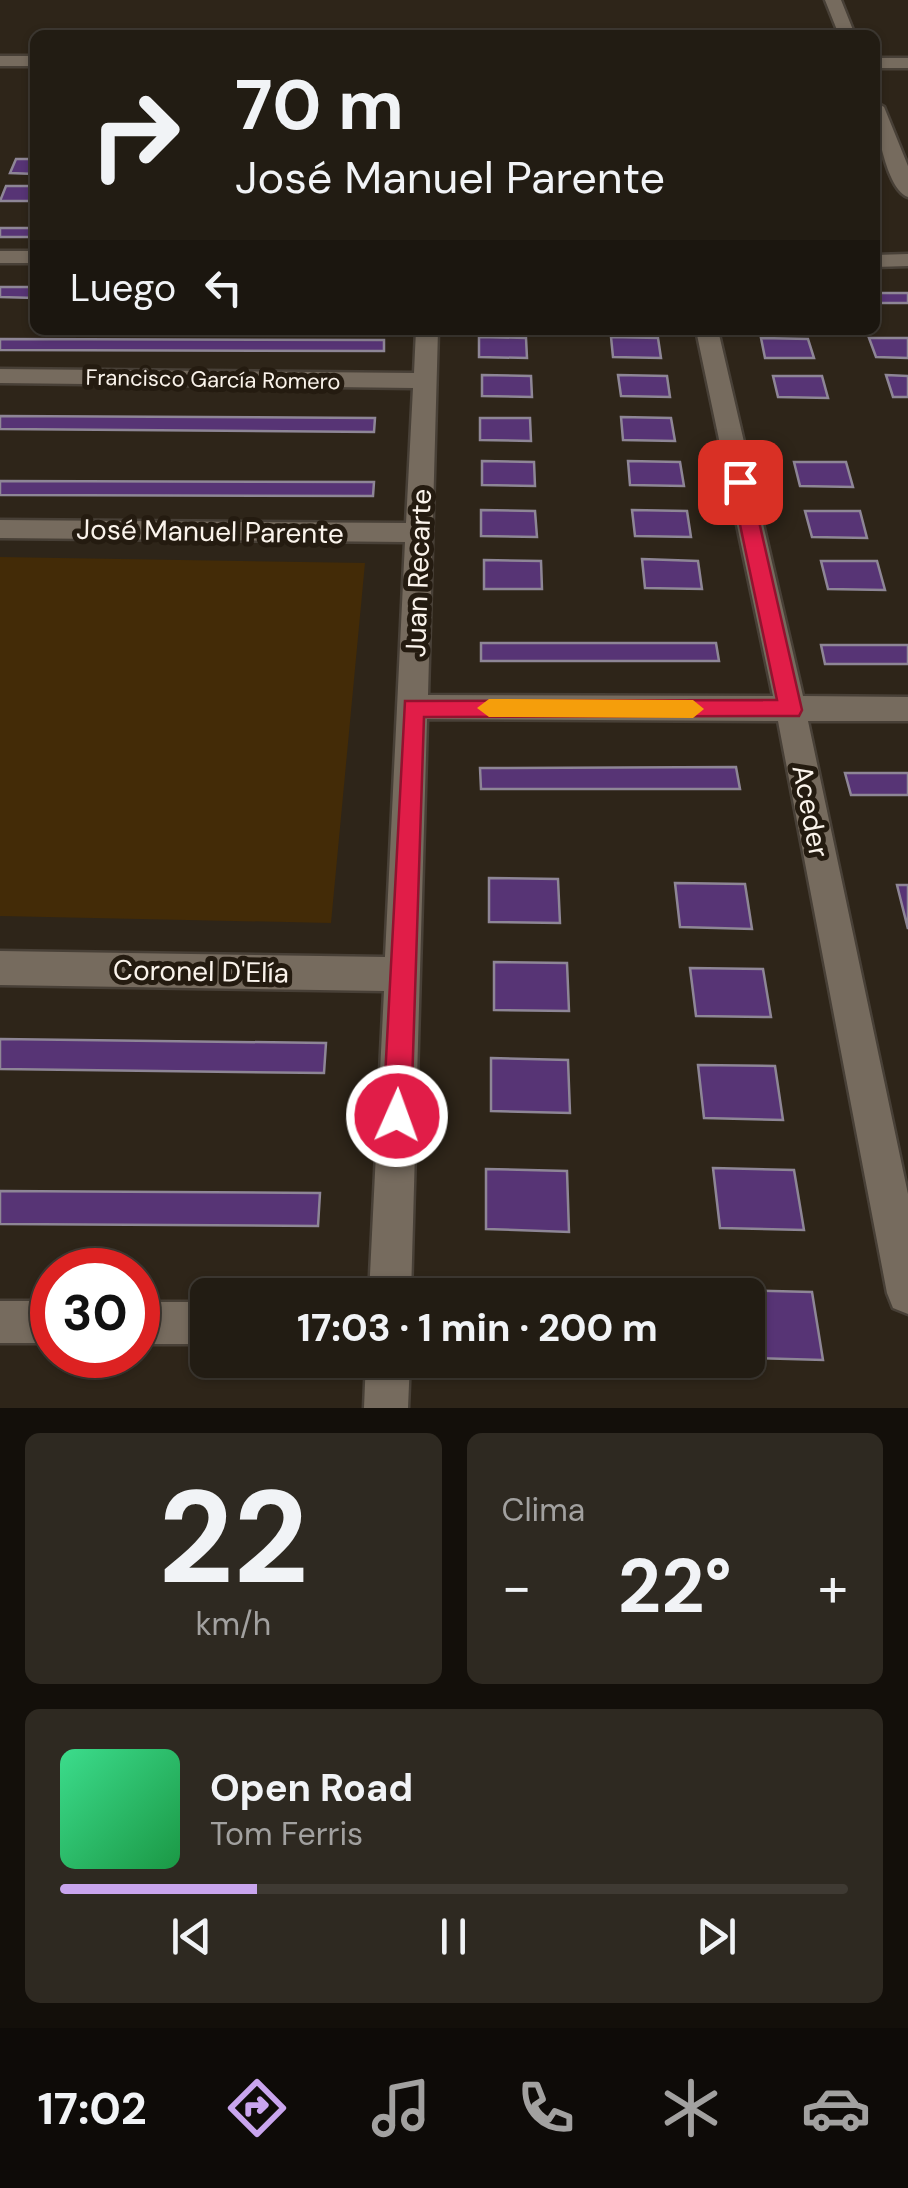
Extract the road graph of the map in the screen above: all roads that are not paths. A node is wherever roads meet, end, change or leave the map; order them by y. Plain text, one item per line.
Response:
1 (834, 0) edge
2 (845, 30) edge
3 (6, 61) edge
4 (880, 63) edge
5 (908, 63) edge
6 (0, 86) edge
7 (880, 120) edge
8 (908, 192) edge
9 (0, 257) edge
10 (30, 257) edge
11 (880, 260) edge
12 (908, 260) edge
13 (427, 335) edge
14 (707, 335) edge
15 (0, 376) edge
16 (425, 381) junction
17 (0, 529) edge
18 (420, 533) junction
19 (413, 708) junction
20 (908, 709) edge
21 (790, 710) junction
22 (0, 968) edge
23 (402, 974) junction
24 (391, 1278) edge
25 (908, 1293) edge
26 (0, 1322) edge
27 (30, 1322) edge
28 (160, 1322) edge
29 (190, 1323) edge
30 (387, 1378) edge
31 (386, 1408) edge

1 - 2 street
3 - 6 street
4 - 5 street
7 - 8 street
9 - 10 street
11 - 12 street
13 - 16 street, Juan Recarte
14 - 21 street, Aceder
15 - 16 street, Francisco García Romero
16 - 18 street, Juan Recarte
17 - 18 street, José Manuel Parente
18 - 19 street, Juan Recarte
19 - 21 street
19 - 23 street, Juan Recarte
20 - 21 street
21 - 25 street, Aceder
22 - 23 street, Coronel D'Elía
23 - 24 street, Juan Recarte
26 - 27 street
28 - 29 street
30 - 31 street

